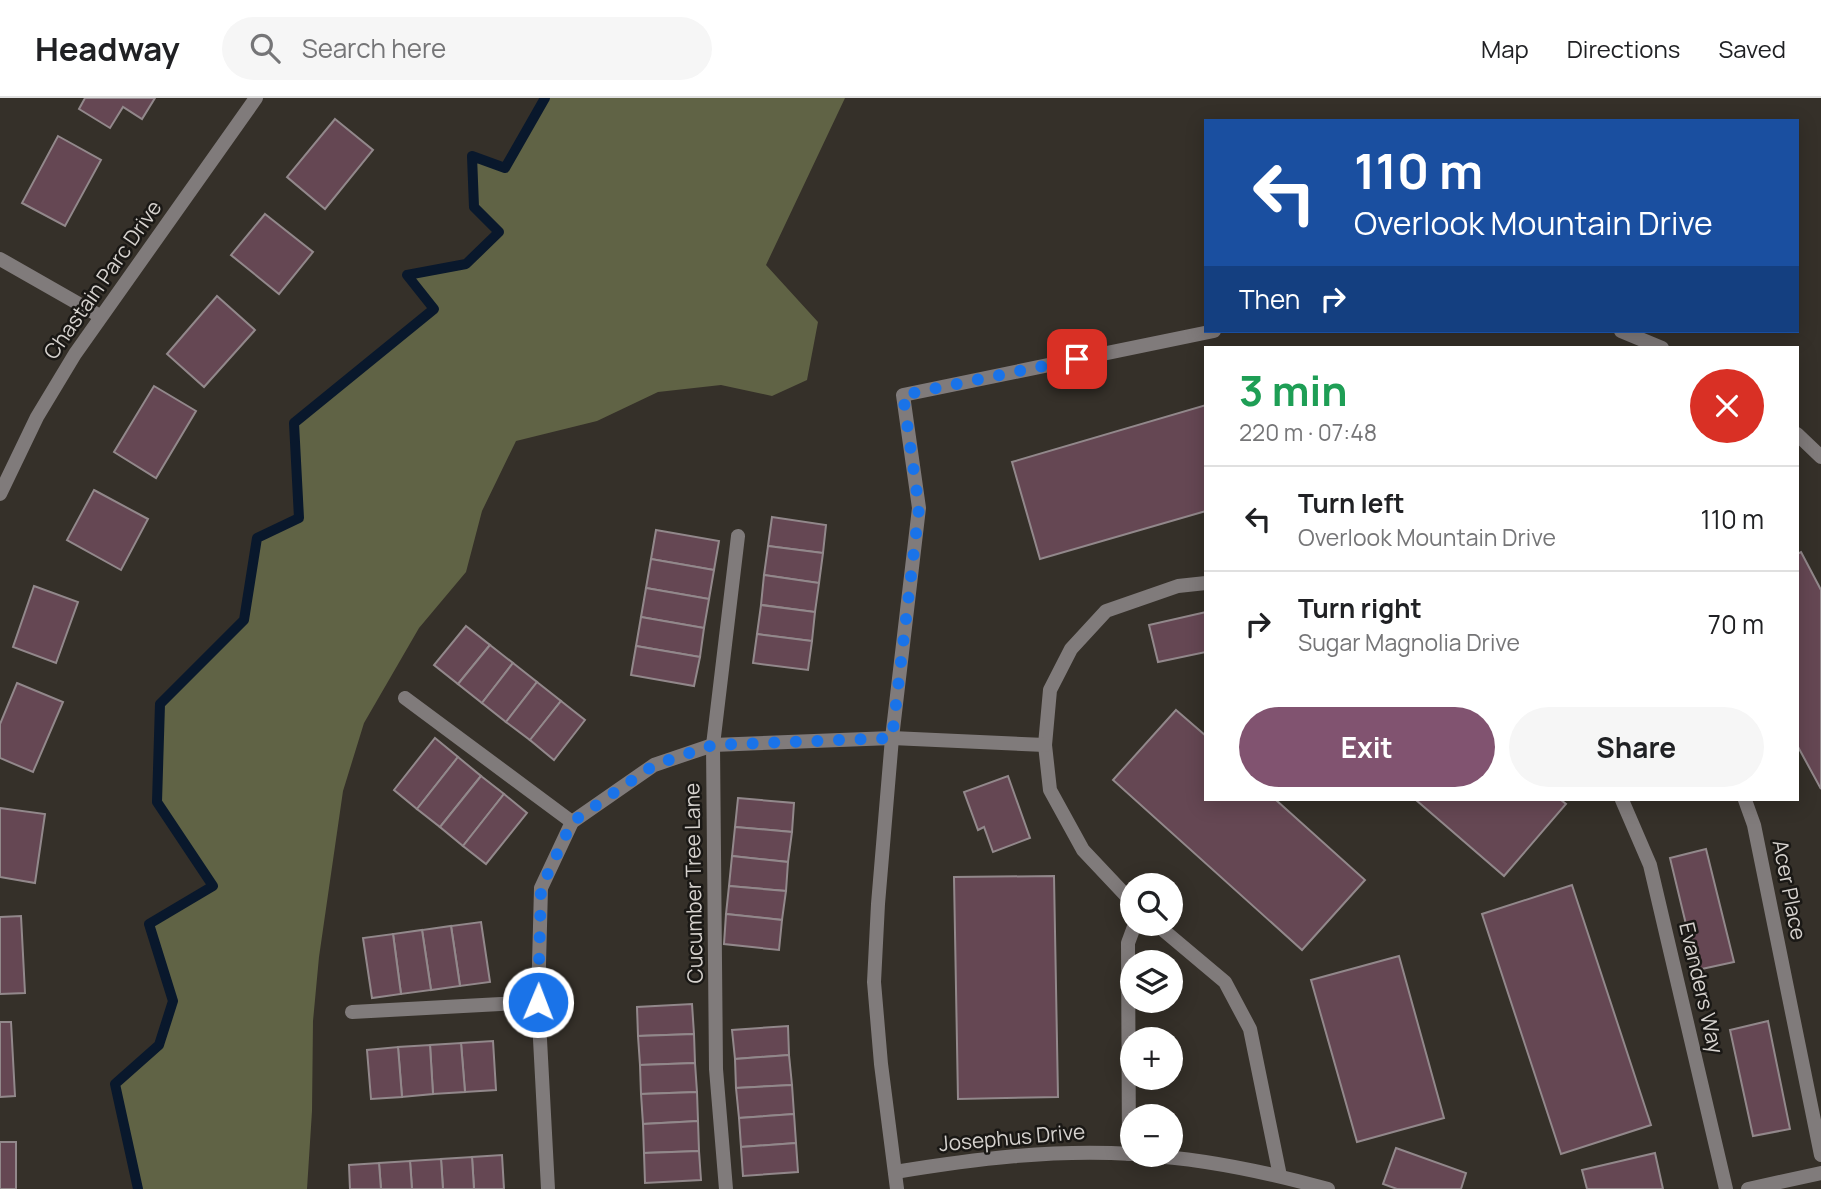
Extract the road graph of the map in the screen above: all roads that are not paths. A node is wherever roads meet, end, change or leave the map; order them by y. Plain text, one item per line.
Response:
1 (256, 98) edge
2 (0, 259) edge
3 (100, 316) junction
4 (1204, 333) edge
5 (1626, 333) edge
6 (1657, 346) edge
7 (1799, 436) edge
8 (1821, 457) edge
9 (0, 494) edge
10 (738, 536) dead end
11 (1204, 583) edge
12 (405, 698) dead end
13 (892, 738) junction
14 (713, 745) junction
15 (1045, 745) junction
16 (1622, 801) edge
17 (1745, 801) edge
18 (572, 822) junction
19 (1120, 889) edge
20 (1131, 936) edge
21 (1170, 936) edge
22 (538, 1002) junction
23 (352, 1012) dead end
24 (1133, 1104) edge
25 (1120, 1154) edge
26 (1821, 1155) edge
27 (1183, 1158) edge
28 (895, 1172) junction
29 (1821, 1173) edge
30 (1280, 1176) junction
31 (548, 1189) edge
32 (726, 1189) edge
33 (897, 1189) edge
34 (1328, 1189) edge
35 (1726, 1189) edge
36 (1748, 1189) edge

1 - 3 street, Chastain Parc Drive
2 - 3 street
3 - 9 street, Chastain Parc Drive
4 - 13 street
5 - 6 street
7 - 8 street
10 - 14 street, Cucumber Tree Lane
11 - 15 street
12 - 18 street
13 - 14 street
13 - 15 street
13 - 28 street
14 - 18 street
14 - 32 street, Cucumber Tree Lane
15 - 19 street
16 - 35 street, Evanders Way
17 - 26 street, Acer Place
18 - 22 street
20 - 24 street
21 - 30 street
22 - 23 street
22 - 31 street
25 - 28 street, Josephus Drive
27 - 30 street, Josephus Drive
28 - 33 street
29 - 36 street
30 - 34 street, Josephus Drive

